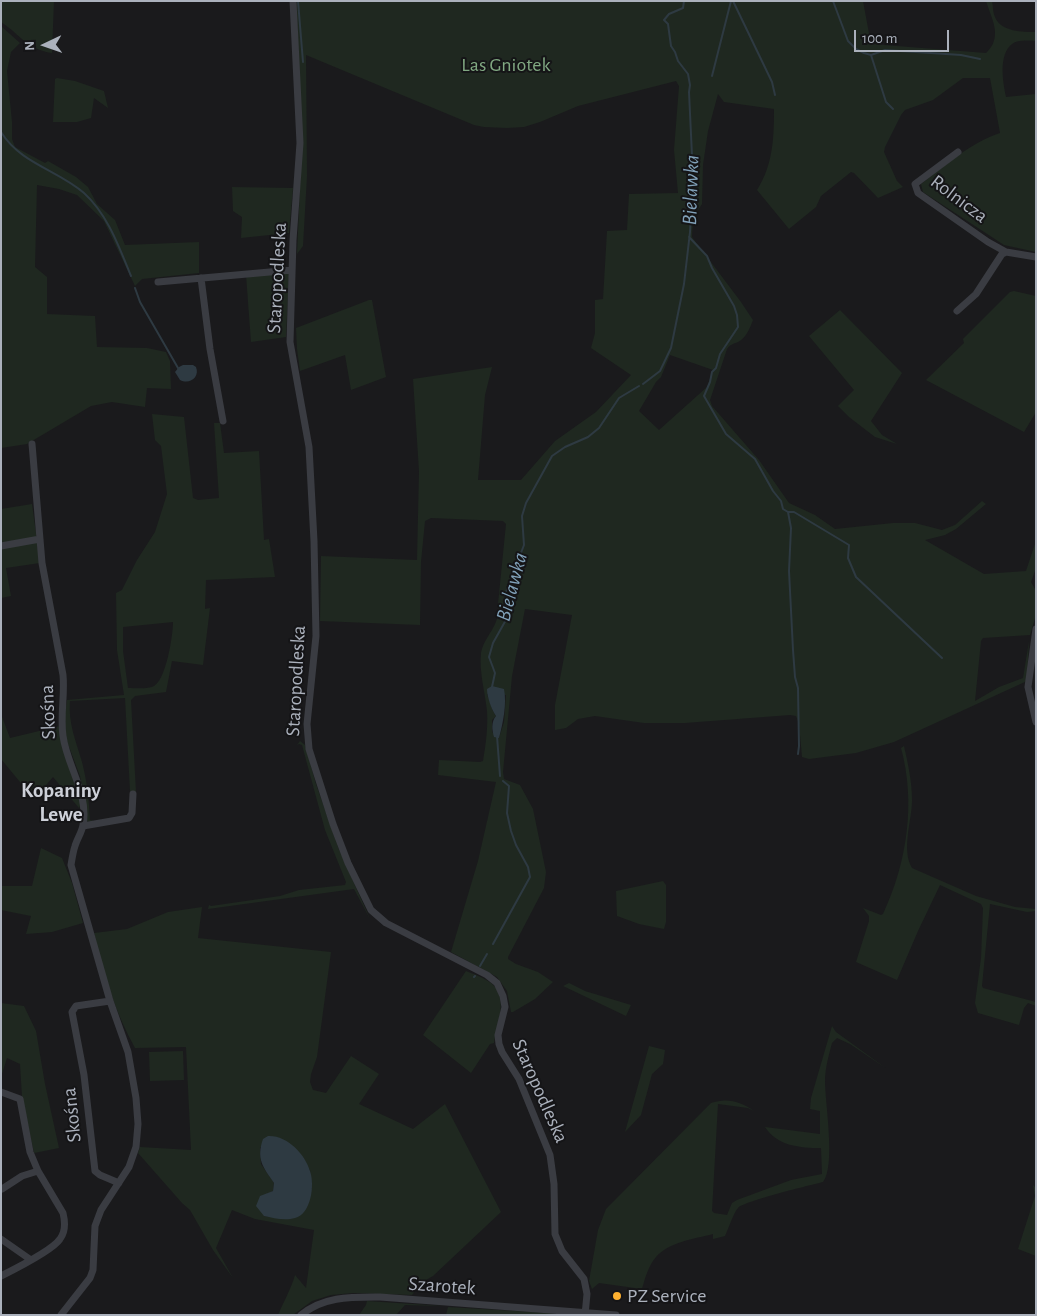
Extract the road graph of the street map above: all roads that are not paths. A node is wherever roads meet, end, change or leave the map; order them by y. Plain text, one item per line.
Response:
1 (293, 1) edge
2 (958, 152) dead end
3 (1006, 252) junction
4 (1036, 257) edge
5 (292, 270) junction
6 (201, 278) junction
7 (158, 282) dead end
8 (957, 311) dead end
9 (223, 421) dead end
10 (32, 444) dead end
11 (40, 539) junction
12 (1, 546) edge
13 (1036, 629) edge
14 (1036, 722) edge
15 (133, 794) dead end
16 (83, 826) junction
17 (110, 1001) junction
18 (1, 1092) edge
19 (38, 1171) junction
20 (119, 1183) junction
21 (2, 1189) edge
22 (1, 1239) edge
23 (31, 1260) junction
24 (1, 1276) edge
25 (585, 1314) edge
26 (61, 1315) edge
27 (301, 1315) edge
28 (616, 1315) edge

1 - 5 street, Staropodleska
2 - 3 street, Rolnicza
3 - 4 street, Rolnicza
3 - 8 street
5 - 6 street
5 - 25 street, Staropodleska
6 - 7 street
6 - 9 street
10 - 11 street, Skośna
11 - 12 street
11 - 16 street, Skośna
13 - 14 street
15 - 16 street
16 - 17 street, Skośna
17 - 20 street, Skośna
17 - 20 street, Skośna
18 - 19 street
19 - 21 street
19 - 23 street
20 - 26 street, Skośna
22 - 23 street
23 - 24 street
25 - 27 street, Szarotek
25 - 28 street, Szarotek

